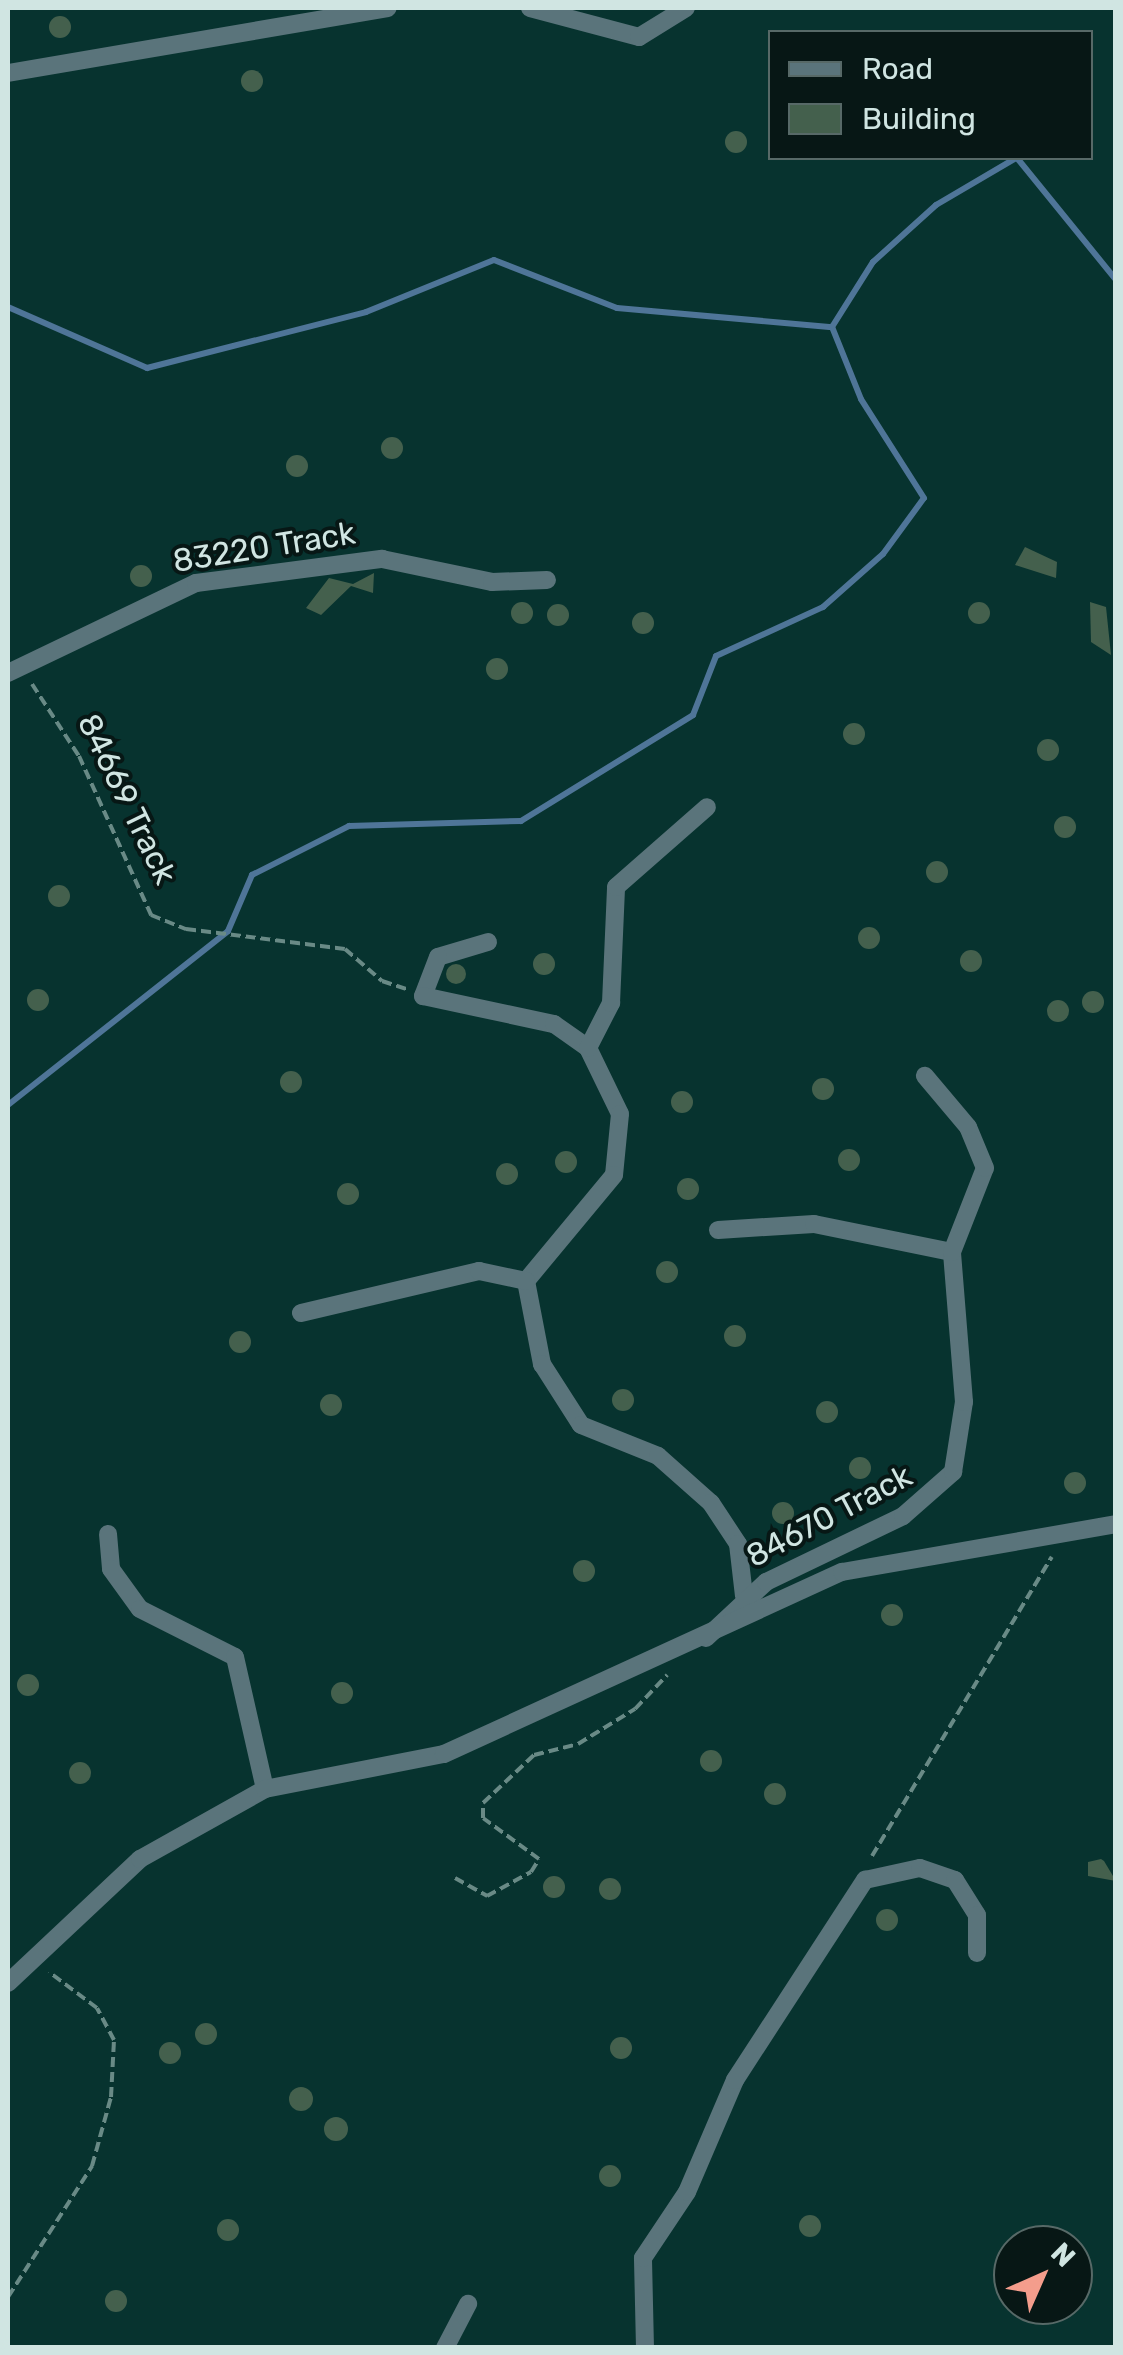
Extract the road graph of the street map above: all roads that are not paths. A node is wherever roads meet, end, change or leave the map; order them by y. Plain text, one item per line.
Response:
1 (387, 8) edge
2 (530, 8) edge
3 (686, 8) edge
4 (8, 73) edge
5 (547, 580) dead end
6 (14, 670) edge
7 (707, 807) dead end
8 (488, 942) dead end
9 (588, 1048) junction
10 (925, 1076) dead end
11 (718, 1230) dead end
12 (952, 1252) junction
13 (526, 1281) junction
14 (301, 1313) dead end
15 (1116, 1524) edge
16 (108, 1534) dead end
17 (744, 1596) junction
18 (706, 1638) junction
19 (265, 1789) junction
20 (977, 1953) dead end
21 (8, 1984) edge
22 (468, 2304) dead end
23 (445, 2348) edge
24 (645, 2348) edge

1 - 4 street
2 - 3 street
5 - 6 street, 83220 Track
7 - 9 street
8 - 9 street
9 - 13 street
10 - 12 street
11 - 12 street
12 - 17 street, 84670 Track
13 - 14 street
13 - 17 street, 84670 Track
15 - 18 street
16 - 19 street
17 - 18 street, 84670 Track
18 - 19 street
19 - 21 street
20 - 24 street
22 - 23 street

